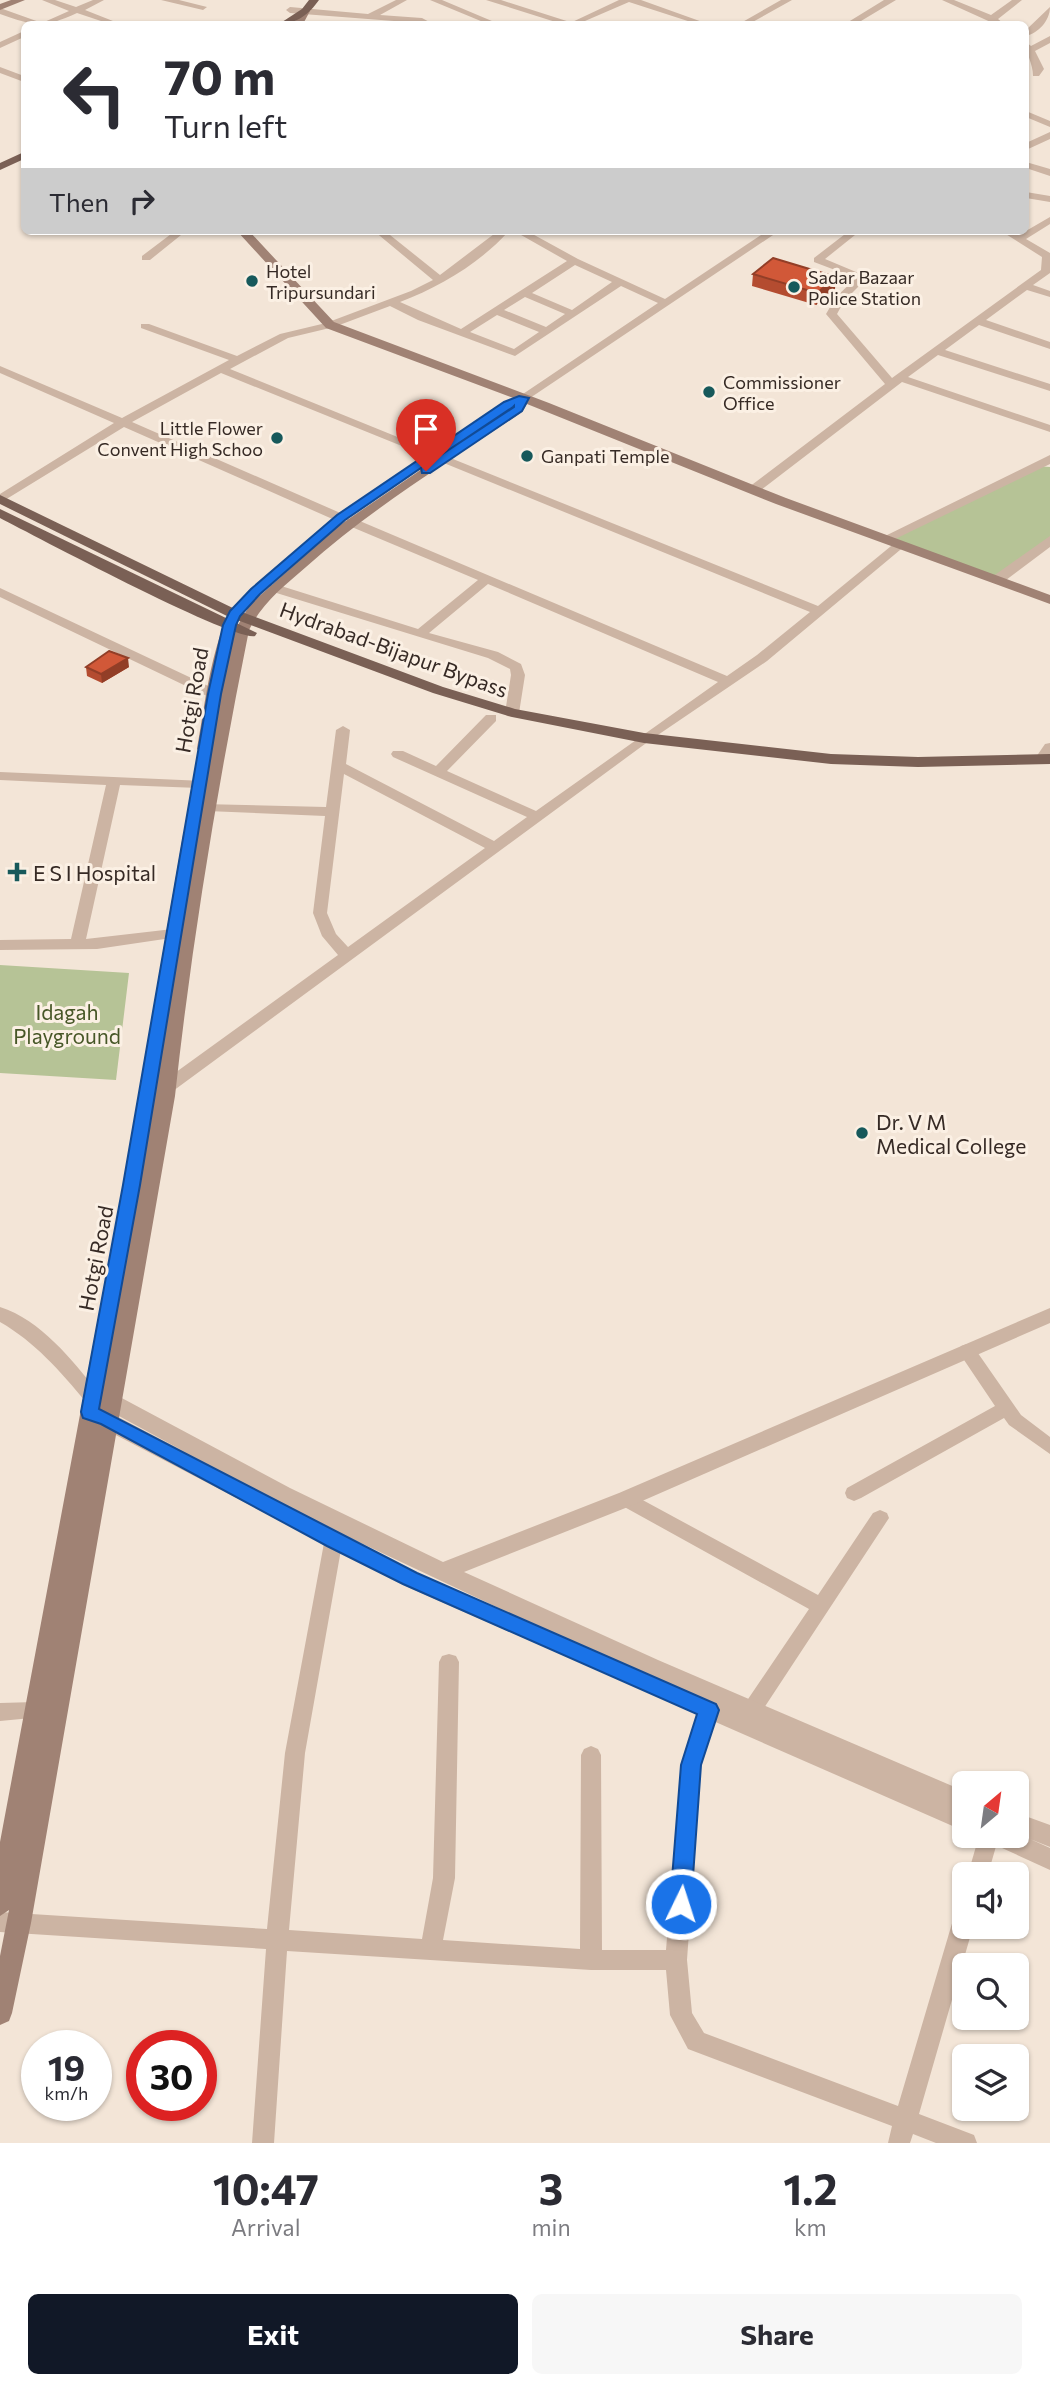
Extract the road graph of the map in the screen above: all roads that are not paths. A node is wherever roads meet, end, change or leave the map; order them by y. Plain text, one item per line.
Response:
1 (20, 0) edge
2 (46, 0) edge
3 (100, 0) edge
4 (165, 0) edge
5 (297, 0) edge
6 (314, 0) edge
7 (403, 0) edge
8 (435, 0) edge
9 (491, 0) edge
10 (626, 0) edge
11 (632, 0) edge
12 (788, 0) edge
13 (891, 0) edge
14 (946, 0) edge
15 (1018, 0) edge
16 (203, 7) dead end
17 (0, 9) edge
18 (290, 10) junction
19 (1050, 10) edge
20 (77, 11) junction
21 (305, 11) junction
22 (370, 17) junction
23 (31, 21) edge
24 (53, 21) edge
25 (108, 21) edge
26 (277, 21) edge
27 (289, 21) edge
28 (300, 21) edge
29 (422, 21) edge
30 (488, 21) edge
31 (561, 21) edge
32 (578, 21) edge
33 (695, 21) edge
34 (749, 21) edge
35 (855, 21) edge
36 (994, 21) edge
37 (997, 21) edge
38 (1029, 31) edge
39 (21, 36) edge
40 (0, 37) edge
41 (1050, 39) edge
42 (10, 41) junction
43 (21, 45) edge
44 (0, 46) edge
45 (1029, 48) edge
46 (1029, 50) edge
47 (1050, 69) edge
48 (0, 70) edge
49 (1040, 76) junction
50 (21, 78) edge
51 (1029, 81) edge
52 (1050, 108) edge
53 (1029, 115) edge
54 (1029, 117) edge
55 (1050, 124) edge
56 (1050, 135) edge
57 (1029, 146) edge
58 (21, 150) edge
59 (21, 156) edge
60 (0, 161) edge
61 (1029, 165) edge
62 (0, 167) edge
63 (1050, 173) edge
64 (1029, 196) edge
65 (1050, 199) edge
66 (1050, 219) edge
67 (1029, 233) edge
68 (176, 235) edge
69 (247, 235) edge
70 (384, 235) edge
71 (500, 235) edge
72 (526, 235) edge
73 (768, 235) edge
74 (850, 235) edge
75 (1012, 235) edge
76 (1025, 235) edge
77 (1019, 239) junction
78 (146, 258) dead end
79 (1048, 260) edge
80 (574, 261) junction
81 (440, 280) junction
82 (621, 282) junction
83 (1025, 286) junction
84 (524, 293) junction
85 (1050, 294) edge
86 (391, 302) junction
87 (664, 302) junction
88 (496, 311) junction
89 (573, 314) junction
90 (978, 321) junction
91 (330, 325) junction
92 (145, 326) dead end
93 (547, 331) junction
94 (462, 333) junction
95 (1050, 346) edge
96 (937, 351) junction
97 (238, 360) junction
98 (0, 369) edge
99 (220, 369) junction
100 (896, 381) junction
101 (1050, 388) edge
102 (523, 398) junction
103 (125, 421) junction
104 (1050, 429) edge
105 (438, 457) junction
106 (1050, 459) edge
107 (752, 490) junction
108 (0, 499) edge
109 (0, 513) edge
110 (346, 520) junction
111 (885, 539) junction
112 (1050, 540) edge
113 (900, 545) junction
114 (488, 579) junction
115 (997, 580) junction
116 (274, 588) junction
117 (0, 592) edge
118 (1050, 600) edge
119 (818, 611) junction
120 (238, 622) junction
121 (420, 635) junction
122 (729, 681) junction
123 (214, 694) junction
124 (512, 713) junction
125 (491, 718) junction
126 (342, 730) dead end
127 (638, 743) junction
128 (398, 754) dead end
129 (1048, 759) edge
130 (339, 766) junction
131 (438, 772) junction
132 (0, 776) edge
133 (114, 782) junction
134 (200, 784) junction
135 (207, 807) junction
136 (334, 812) junction
137 (538, 817) junction
138 (497, 848) junction
139 (173, 934) junction
140 (77, 944) junction
141 (0, 946) edge
142 (348, 955) junction
143 (167, 1087) junction
144 (0, 1314) edge
145 (1050, 1315) edge
146 (967, 1351) junction
147 (100, 1408) junction
148 (1007, 1408) junction
149 (1050, 1447) edge
150 (854, 1493) dead end
151 (626, 1499) junction
152 (880, 1518) dead end
153 (335, 1531) junction
154 (442, 1572) junction
155 (821, 1606) junction
156 (449, 1662) dead end
157 (711, 1702) junction
158 (35, 1711) junction
159 (751, 1711) junction
160 (0, 1712) edge
161 (591, 1755) dead end
162 (952, 1797) edge
163 (952, 1815) edge
164 (1029, 1828) edge
165 (1050, 1836) edge
166 (1026, 1848) edge
167 (1050, 1859) edge
168 (0, 1905) edge
169 (9, 1923) edge
170 (277, 1939) junction
171 (959, 1939) edge
172 (431, 1950) junction
173 (591, 1960) junction
174 (676, 1960) junction
175 (0, 2013) edge
176 (906, 2121) junction
177 (263, 2143) edge
178 (899, 2143) edge
179 (966, 2143) edge

1 - 17 main road
2 - 20 street
3 - 20 street
4 - 16 street
5 - 18 main road
6 - 21 main road
7 - 22 street
8 - 30 street
9 - 31 street
10 - 32 street
11 - 33 street
12 - 34 street
13 - 35 street
14 - 36 street
15 - 37 street
17 - 23 street
18 - 21 street
18 - 26 main road
19 - 38 street
20 - 24 street
20 - 25 street
21 - 22 street
21 - 27 main road
21 - 28 main road
22 - 29 street
39 - 42 street
40 - 42 street
41 - 45 street
42 - 43 street
42 - 44 street
46 - 49 street
47 - 49 street
48 - 50 street
49 - 51 street
52 - 53 street
54 - 55 street
56 - 57 street
58 - 60 main road
59 - 62 main road
61 - 63 street
64 - 65 street
66 - 67 street
68 - 78 street
69 - 91 main road
70 - 81 street
71 - 81 street
72 - 80 street
73 - 87 street
74 - 100 street
75 - 77 street
76 - 77 street
77 - 79 street
79 - 83 street
80 - 82 street
80 - 84 street
81 - 86 street
82 - 87 street
82 - 89 street
83 - 85 street
83 - 90 street
84 - 88 street
84 - 89 street
86 - 91 street
86 - 94 street
87 - 102 street
88 - 93 street
88 - 94 street
89 - 93 street
90 - 95 street
90 - 96 street
91 - 97 street
91 - 102 main road
92 - 97 street
93 - 94 street
96 - 100 street
96 - 101 street
97 - 99 street
98 - 103 street
99 - 103 street
99 - 105 street
100 - 104 street
100 - 107 street
102 - 105 main road, Hotgi Road
102 - 107 main road
103 - 108 street
103 - 110 street
105 - 110 main road, Hotgi Road
105 - 119 street
106 - 111 street
107 - 111 main road
108 - 120 main road, Hydrabad-Bijapur Bypass
109 - 120 main road
110 - 114 street
110 - 116 main road, Hotgi Road
110 - 120 main road, Hotgi Road
111 - 113 main road
112 - 115 street
113 - 115 main road
113 - 119 street
114 - 121 street
114 - 122 street
115 - 118 main road
116 - 120 main road, Hotgi Road
116 - 121 street
117 - 123 street
119 - 122 street
120 - 123 main road, Hotgi Road
120 - 124 main road, Hydrabad-Bijapur Bypass
120 - 125 main road
120 - 135 main road, Hotgi Road
121 - 124 street
122 - 127 street
123 - 134 main road, Hotgi Road
124 - 127 main road, Hydrabad-Bijapur Bypass
125 - 127 main road
125 - 131 street
126 - 130 street
127 - 129 main road
127 - 137 street
128 - 131 street
130 - 136 street
130 - 138 street
131 - 137 street
132 - 133 street
133 - 134 street
133 - 140 street
134 - 139 main road, Hotgi Road
135 - 136 street
135 - 143 main road, Hotgi Road
136 - 142 street
137 - 138 street
138 - 142 street
139 - 140 street
139 - 147 main road, Hotgi Road
140 - 141 street
142 - 143 street
143 - 147 main road, Hotgi Road
144 - 147 street
145 - 146 street
146 - 148 street
146 - 151 street
147 - 153 street
147 - 158 main road, Hotgi Road
147 - 169 main road, Hotgi Road
148 - 149 street
148 - 150 street
151 - 154 street
151 - 155 street
152 - 155 street
153 - 154 street
153 - 157 street
153 - 170 street
154 - 157 street
155 - 159 street
156 - 172 street
157 - 159 street
157 - 163 street
157 - 174 street
158 - 160 street
158 - 168 main road, Hotgi Road
159 - 162 street
161 - 173 street
164 - 165 street
166 - 167 street
169 - 170 street
169 - 175 main road, Hotgi Road
170 - 172 street
170 - 177 street
171 - 176 street
172 - 173 street
173 - 174 street
174 - 176 street
176 - 178 street
176 - 179 street

